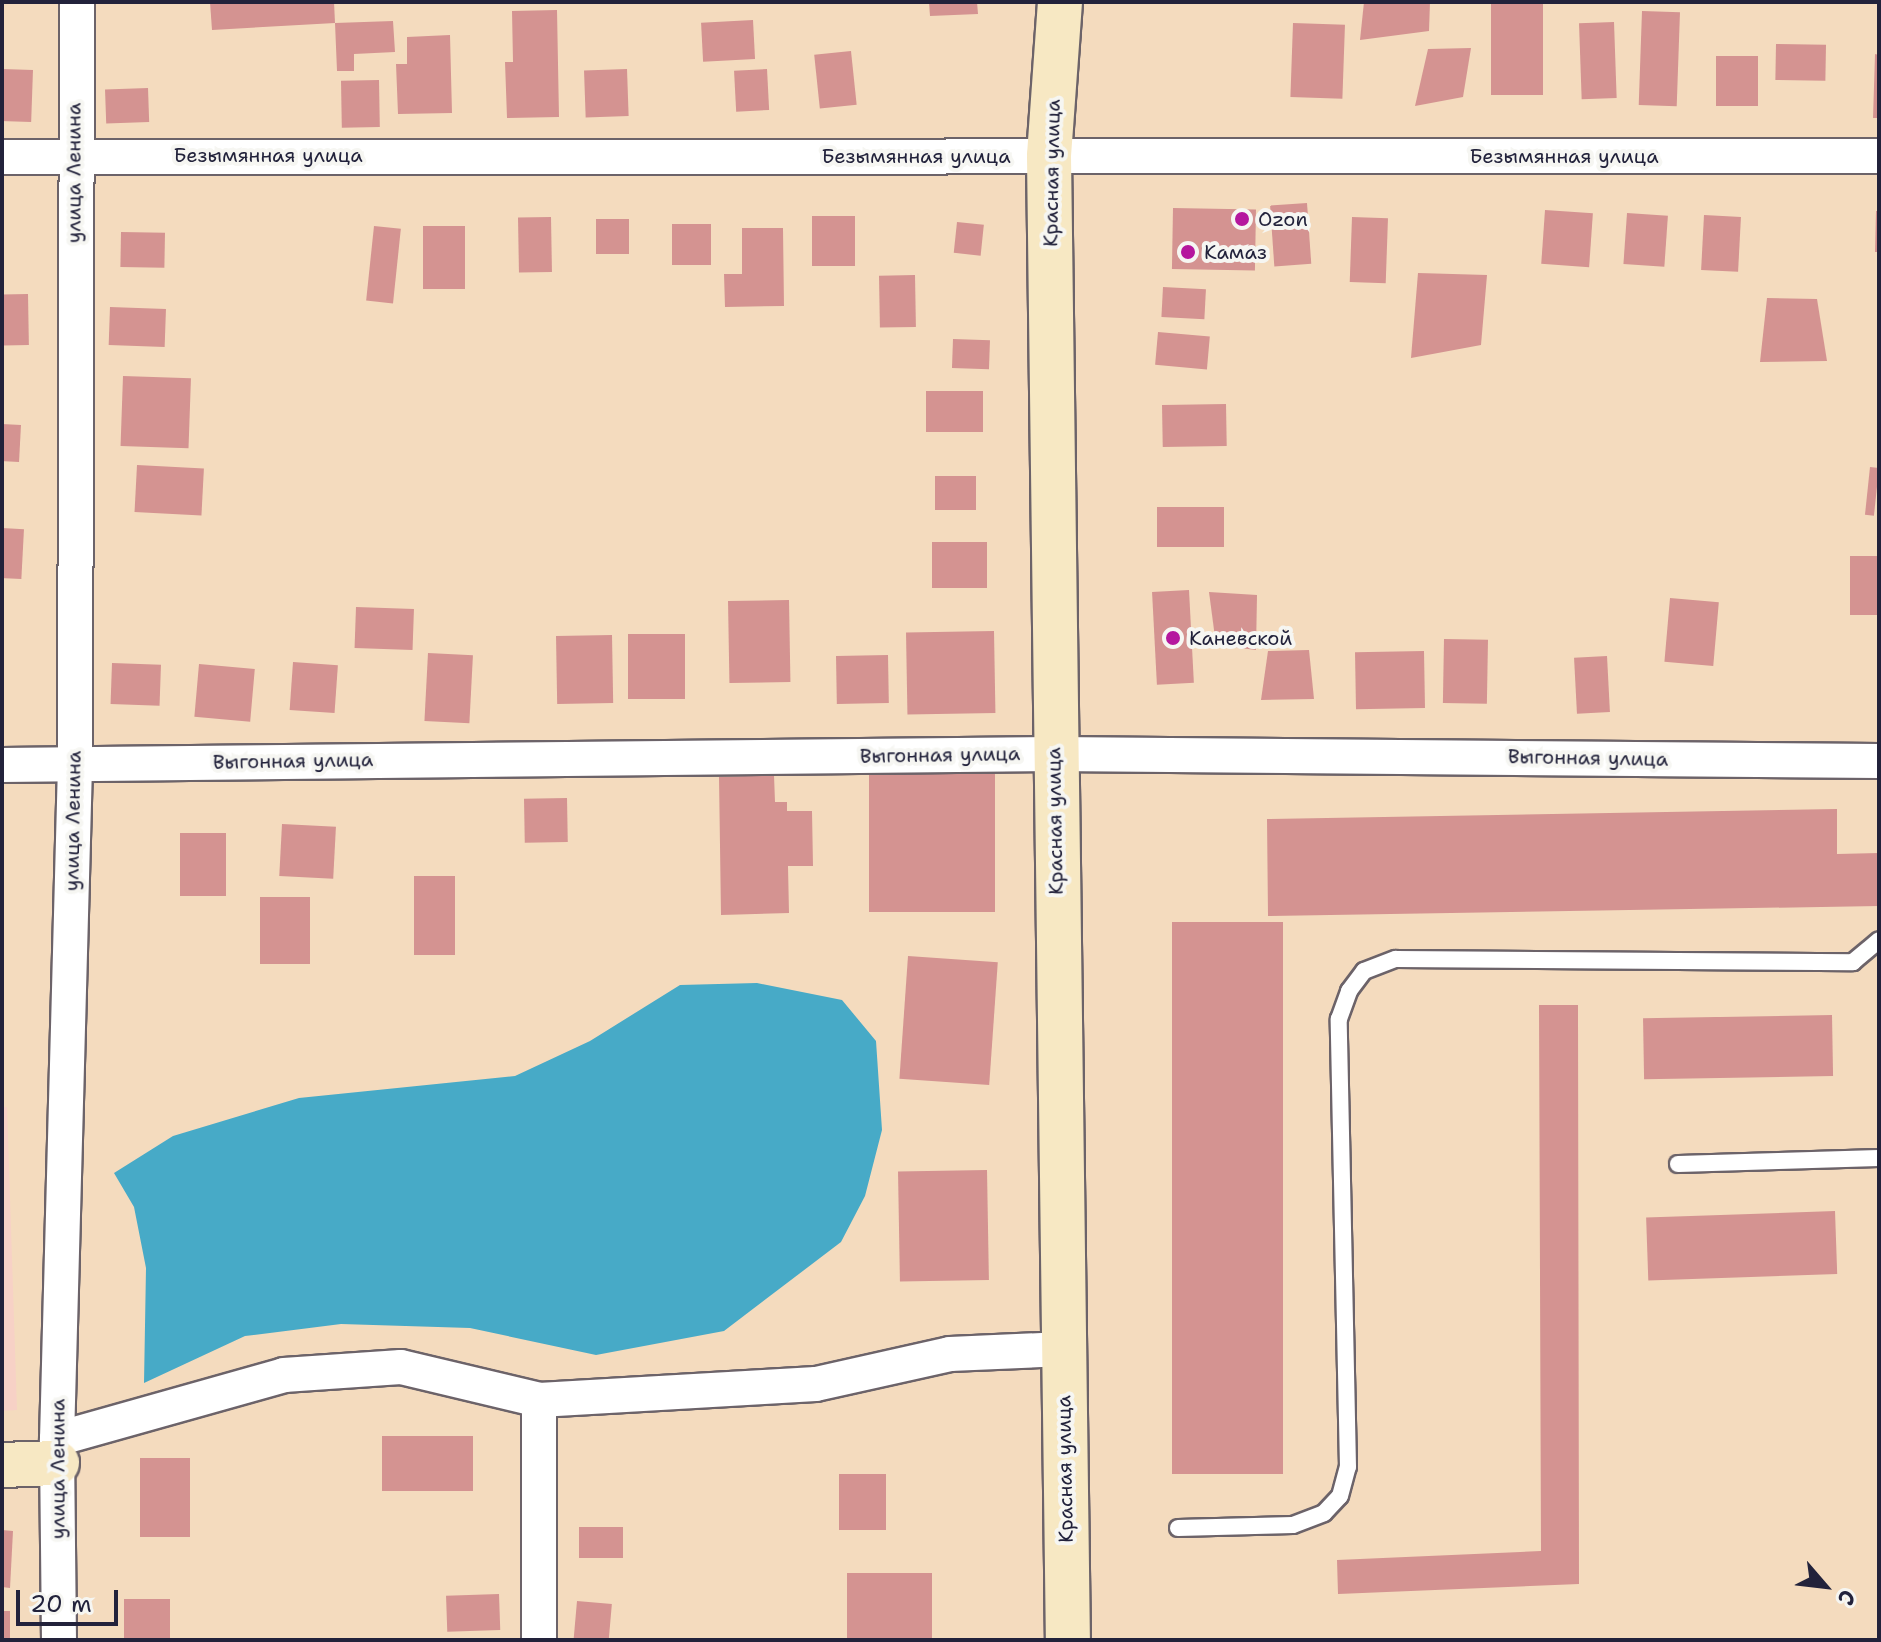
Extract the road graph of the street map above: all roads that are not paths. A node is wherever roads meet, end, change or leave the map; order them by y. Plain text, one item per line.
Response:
1 (77, 2) edge
2 (1060, 2) edge
3 (73, 155) junction
4 (1049, 156) junction
5 (1879, 156) edge
6 (2, 157) edge
7 (1054, 754) junction
8 (1878, 762) edge
9 (75, 764) junction
10 (2, 765) edge
11 (1879, 940) edge
12 (1879, 1158) edge
13 (1678, 1164) dead end
14 (1063, 1349) junction
15 (539, 1400) junction
16 (57, 1451) junction
17 (2, 1465) edge
18 (1178, 1528) dead end
19 (59, 1640) edge
20 (539, 1640) edge
21 (1068, 1640) edge

1 - 3 street, улица Ленина
2 - 4 main road, Красная улица
3 - 4 street, Безымянная улица
3 - 6 street, Безымянная улица
3 - 9 street, улица Ленина
4 - 5 street, Безымянная улица
4 - 7 main road, Красная улица
7 - 8 street, Выгонная улица
7 - 9 street, Выгонная улица
7 - 14 main road, Красная улица
9 - 10 street, Выгонная улица
9 - 16 street, улица Ленина
11 - 18 lane
12 - 13 lane
14 - 15 street
14 - 21 main road, Красная улица
15 - 16 street
15 - 20 street
16 - 17 main road
16 - 19 street, улица Ленина

